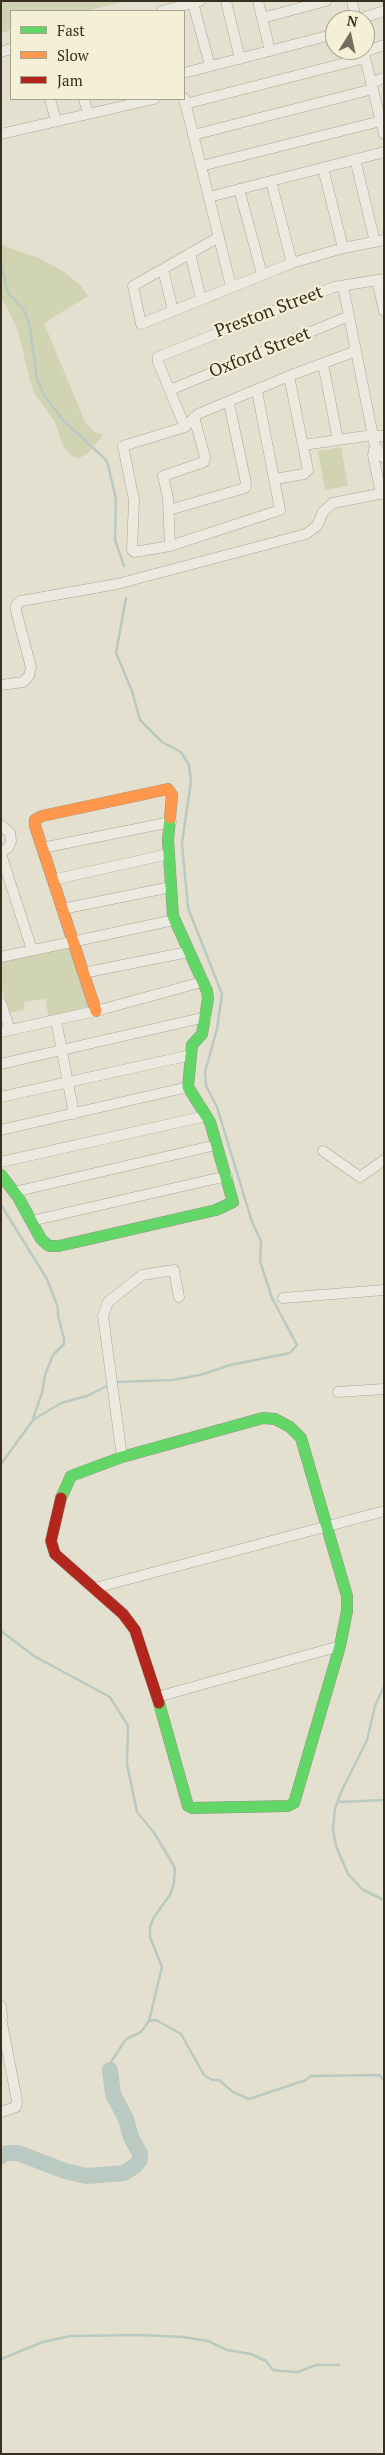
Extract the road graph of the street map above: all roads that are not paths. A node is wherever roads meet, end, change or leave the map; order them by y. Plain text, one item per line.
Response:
1 (226, 1) edge
2 (258, 1) edge
3 (326, 1) edge
4 (196, 2) edge
5 (166, 10) edge
6 (262, 18) junction
7 (325, 37) edge
8 (270, 51) junction
9 (240, 59) junction
10 (338, 60) edge
11 (366, 60) edge
12 (210, 66) junction
13 (185, 73) edge
14 (384, 78) edge
15 (372, 86) junction
16 (50, 100) edge
17 (84, 100) edge
18 (143, 100) edge
19 (184, 101) edge
20 (118, 103) edge
21 (88, 114) junction
22 (381, 115) edge
23 (56, 121) junction
24 (1, 134) edge
25 (384, 134) edge
26 (193, 135) junction
27 (384, 152) edge
28 (355, 160) junction
29 (201, 166) junction
30 (323, 168) junction
31 (271, 181) junction
32 (239, 189) junction
33 (208, 197) junction
34 (219, 237) junction
35 (380, 241) edge
36 (343, 248) junction
37 (190, 253) junction
38 (292, 263) junction
39 (162, 269) junction
40 (262, 274) junction
41 (380, 280) edge
42 (231, 286) junction
43 (343, 286) junction
44 (202, 299) junction
45 (173, 311) junction
46 (384, 311) edge
47 (349, 316) junction
48 (356, 351) junction
49 (322, 364) junction
50 (289, 376) junction
51 (170, 390) junction
52 (256, 391) junction
53 (229, 403) junction
54 (194, 417) junction
55 (185, 428) junction
56 (384, 436) edge
57 (338, 440) junction
58 (374, 440) junction
59 (303, 446) junction
60 (384, 458) edge
61 (275, 479) junction
62 (382, 493) edge
63 (169, 510) junction
64 (170, 546) junction
65 (1, 685) edge
66 (171, 822) junction
67 (1, 825) edge
68 (42, 848) junction
69 (1, 853) edge
70 (169, 854) junction
71 (52, 880) junction
72 (171, 887) junction
73 (62, 910) junction
74 (174, 920) junction
75 (72, 941) junction
76 (32, 950) junction
77 (188, 952) junction
78 (1, 957) edge
79 (83, 973) junction
80 (202, 982) junction
81 (1, 1003) edge
82 (96, 1011) junction
83 (206, 1017) junction
84 (56, 1020) junction
85 (6, 1031) edge
86 (61, 1051) junction
87 (191, 1055) junction
88 (1, 1064) edge
89 (68, 1082) junction
90 (188, 1087) junction
91 (1, 1097) edge
92 (74, 1114) junction
93 (206, 1116) junction
94 (1, 1130) edge
95 (216, 1145) junction
96 (323, 1151) dead end
97 (384, 1160) edge
98 (1, 1162) edge
99 (1, 1175) edge
100 (227, 1176) junction
101 (14, 1192) junction
102 (31, 1221) junction
103 (384, 1290) edge
104 (179, 1297) dead end
105 (283, 1298) dead end
106 (384, 1389) edge
107 (338, 1392) dead end
108 (122, 1457) junction
109 (384, 1511) edge
110 (329, 1527) junction
111 (94, 1588) junction
112 (340, 1646) junction
113 (157, 1697) junction
114 (1, 2006) edge
115 (2, 2018) edge
116 (1, 2112) edge

1 - 9 street
2 - 6 street
3 - 6 street
4 - 5 street
4 - 12 street
6 - 8 street
7 - 8 street
8 - 9 street
9 - 12 street
10 - 19 street
11 - 15 street
12 - 13 street
14 - 15 street
15 - 22 street
15 - 26 street
16 - 23 street
17 - 21 street
18 - 20 street
19 - 26 street
20 - 21 street
21 - 23 street
22 - 25 street
22 - 29 street
23 - 24 street
26 - 29 street
27 - 28 street
28 - 30 street
28 - 35 street
29 - 33 street
30 - 31 street
30 - 36 street
31 - 32 street
31 - 38 street
32 - 33 street
32 - 40 street
33 - 34 street
34 - 37 street
34 - 42 street
35 - 36 street
36 - 38 street
37 - 39 street
37 - 44 street
38 - 40 street
39 - 45 street
39 - 45 street
40 - 42 street
41 - 43 street, Preston Street
41 - 46 street
42 - 44 street
43 - 47 street
43 - 51 street, Preston Street
44 - 45 street
47 - 48 street
47 - 51 street, Oxford Street
48 - 49 street
48 - 58 street
49 - 50 street
49 - 57 street
50 - 52 street
50 - 59 street
51 - 55 street
52 - 53 street
52 - 61 street
53 - 54 street
53 - 63 street
54 - 55 street
54 - 63 street
55 - 64 street
56 - 58 street
57 - 58 street
57 - 59 street
58 - 60 street
58 - 62 street
59 - 61 street
61 - 64 street
62 - 65 street
63 - 64 street
66 - 68 street
66 - 68 street
66 - 70 street
67 - 69 street
68 - 71 street
69 - 76 street
70 - 71 street
70 - 72 street
71 - 73 street
72 - 73 street
72 - 74 street
73 - 75 street
74 - 75 street
74 - 77 street
75 - 76 street
75 - 79 street
76 - 78 street
77 - 79 street
77 - 80 street
79 - 82 street
80 - 82 street
80 - 83 street
81 - 85 street
82 - 84 street
83 - 86 street
83 - 87 street
84 - 85 street
84 - 86 street
86 - 88 street
86 - 89 street
87 - 89 street
87 - 90 street
89 - 91 street
89 - 92 street
90 - 92 street
90 - 93 street
92 - 94 street
93 - 95 street
93 - 98 street
95 - 100 street
95 - 101 street
96 - 97 street
99 - 101 street
100 - 102 street
100 - 102 street
101 - 102 street
103 - 105 street
104 - 108 street
106 - 107 street
108 - 110 street
108 - 111 street
109 - 110 street
110 - 111 street
110 - 112 street
111 - 113 street
112 - 113 street
112 - 113 street
114 - 115 street
115 - 116 street

